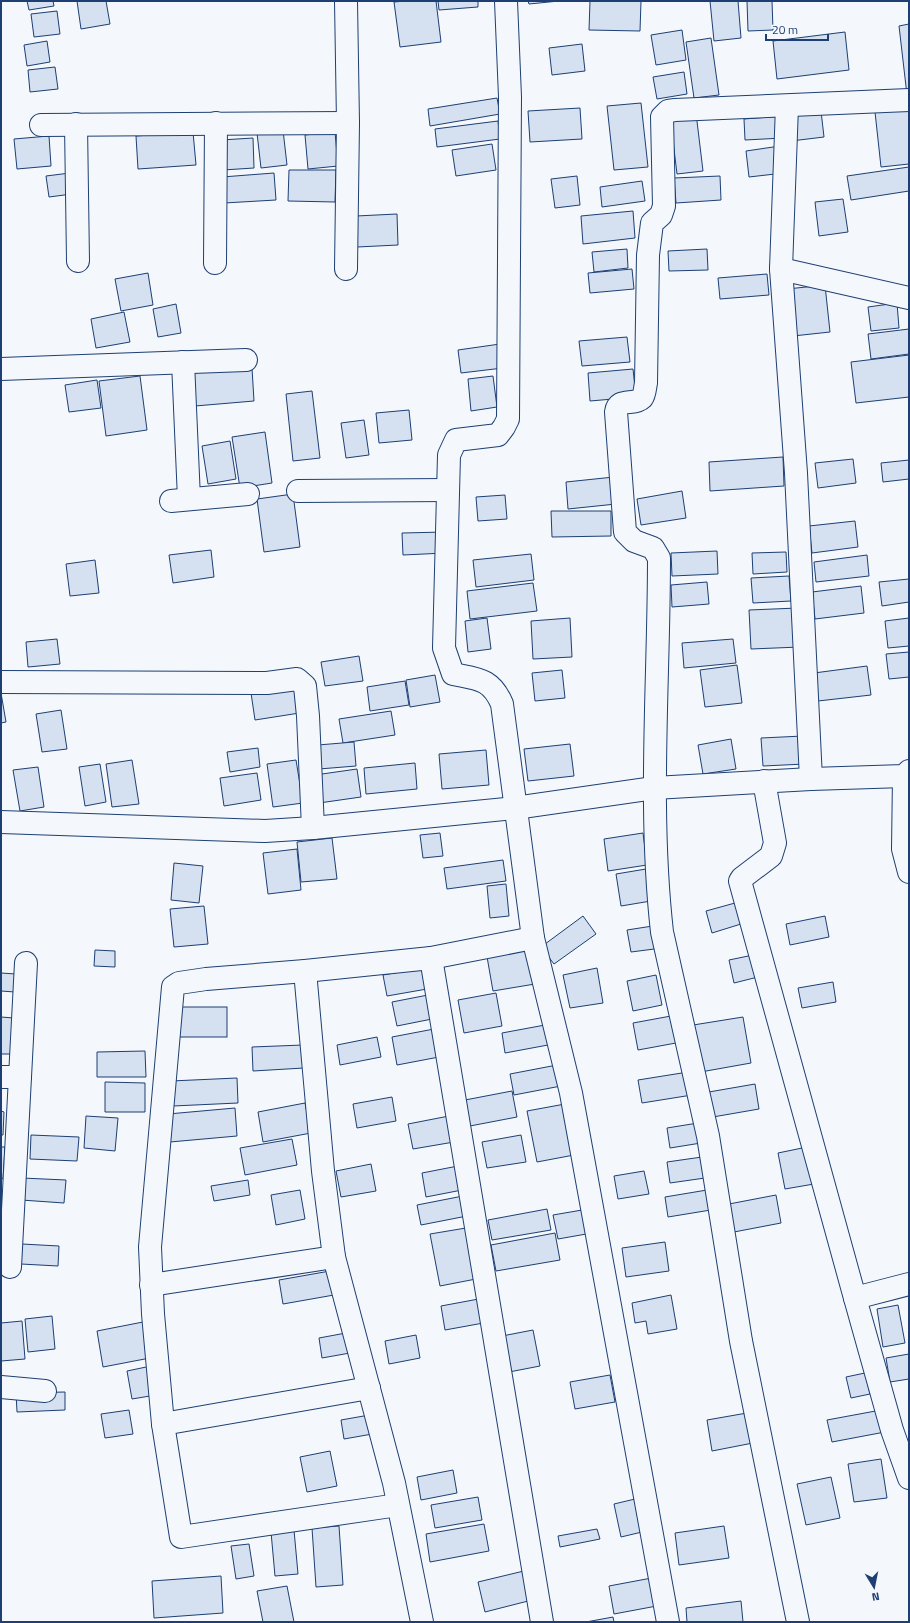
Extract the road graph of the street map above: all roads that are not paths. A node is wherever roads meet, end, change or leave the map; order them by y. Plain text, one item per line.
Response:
1 (346, 1) edge
2 (506, 1) edge
3 (909, 100) edge
4 (787, 106) junction
5 (348, 123) junction
6 (76, 124) junction
7 (216, 124) junction
8 (41, 125) dead end
9 (78, 261) dead end
10 (215, 263) dead end
11 (346, 269) dead end
12 (781, 269) junction
13 (909, 298) edge
14 (246, 360) dead end
15 (183, 362) junction
16 (1, 369) edge
17 (448, 490) junction
18 (298, 491) dead end
19 (248, 494) dead end
20 (1, 682) edge
21 (907, 774) edge
22 (811, 778) junction
23 (764, 781) junction
24 (654, 788) junction
25 (515, 808) junction
26 (1, 822) edge
27 (313, 828) junction
28 (906, 849) edge
29 (909, 872) edge
30 (533, 938) junction
31 (431, 958) junction
32 (26, 963) dead end
33 (305, 971) junction
34 (10, 1077) edge
35 (7, 1230) edge
36 (334, 1257) junction
37 (10, 1267) dead end
38 (909, 1284) edge
39 (151, 1285) junction
40 (855, 1298) junction
41 (1, 1387) edge
42 (369, 1388) junction
43 (45, 1390) dead end
44 (163, 1424) junction
45 (909, 1478) edge
46 (398, 1505) junction
47 (422, 1622) edge
48 (542, 1622) edge
49 (668, 1622) edge
50 (798, 1622) edge

1 - 5 street
2 - 17 street
3 - 4 street
4 - 12 street
4 - 24 street
5 - 7 street
5 - 11 street
6 - 7 street
6 - 8 street
6 - 9 street
7 - 10 street
12 - 13 street
12 - 22 street
14 - 15 street
15 - 16 street
15 - 19 street
17 - 18 street
17 - 25 street
20 - 27 street
21 - 22 street
21 - 28 street
22 - 23 street
23 - 24 street
23 - 40 street
24 - 25 street
24 - 50 street
25 - 27 street
25 - 30 street
26 - 27 street
28 - 29 street
30 - 31 street
30 - 49 street
31 - 33 street
31 - 48 street
32 - 34 street
33 - 36 street
33 - 39 street
34 - 35 street
35 - 37 street
36 - 39 street
36 - 42 street
38 - 40 street
39 - 44 street
40 - 45 street
41 - 43 street
42 - 44 street
42 - 46 street
44 - 46 street
46 - 47 street

